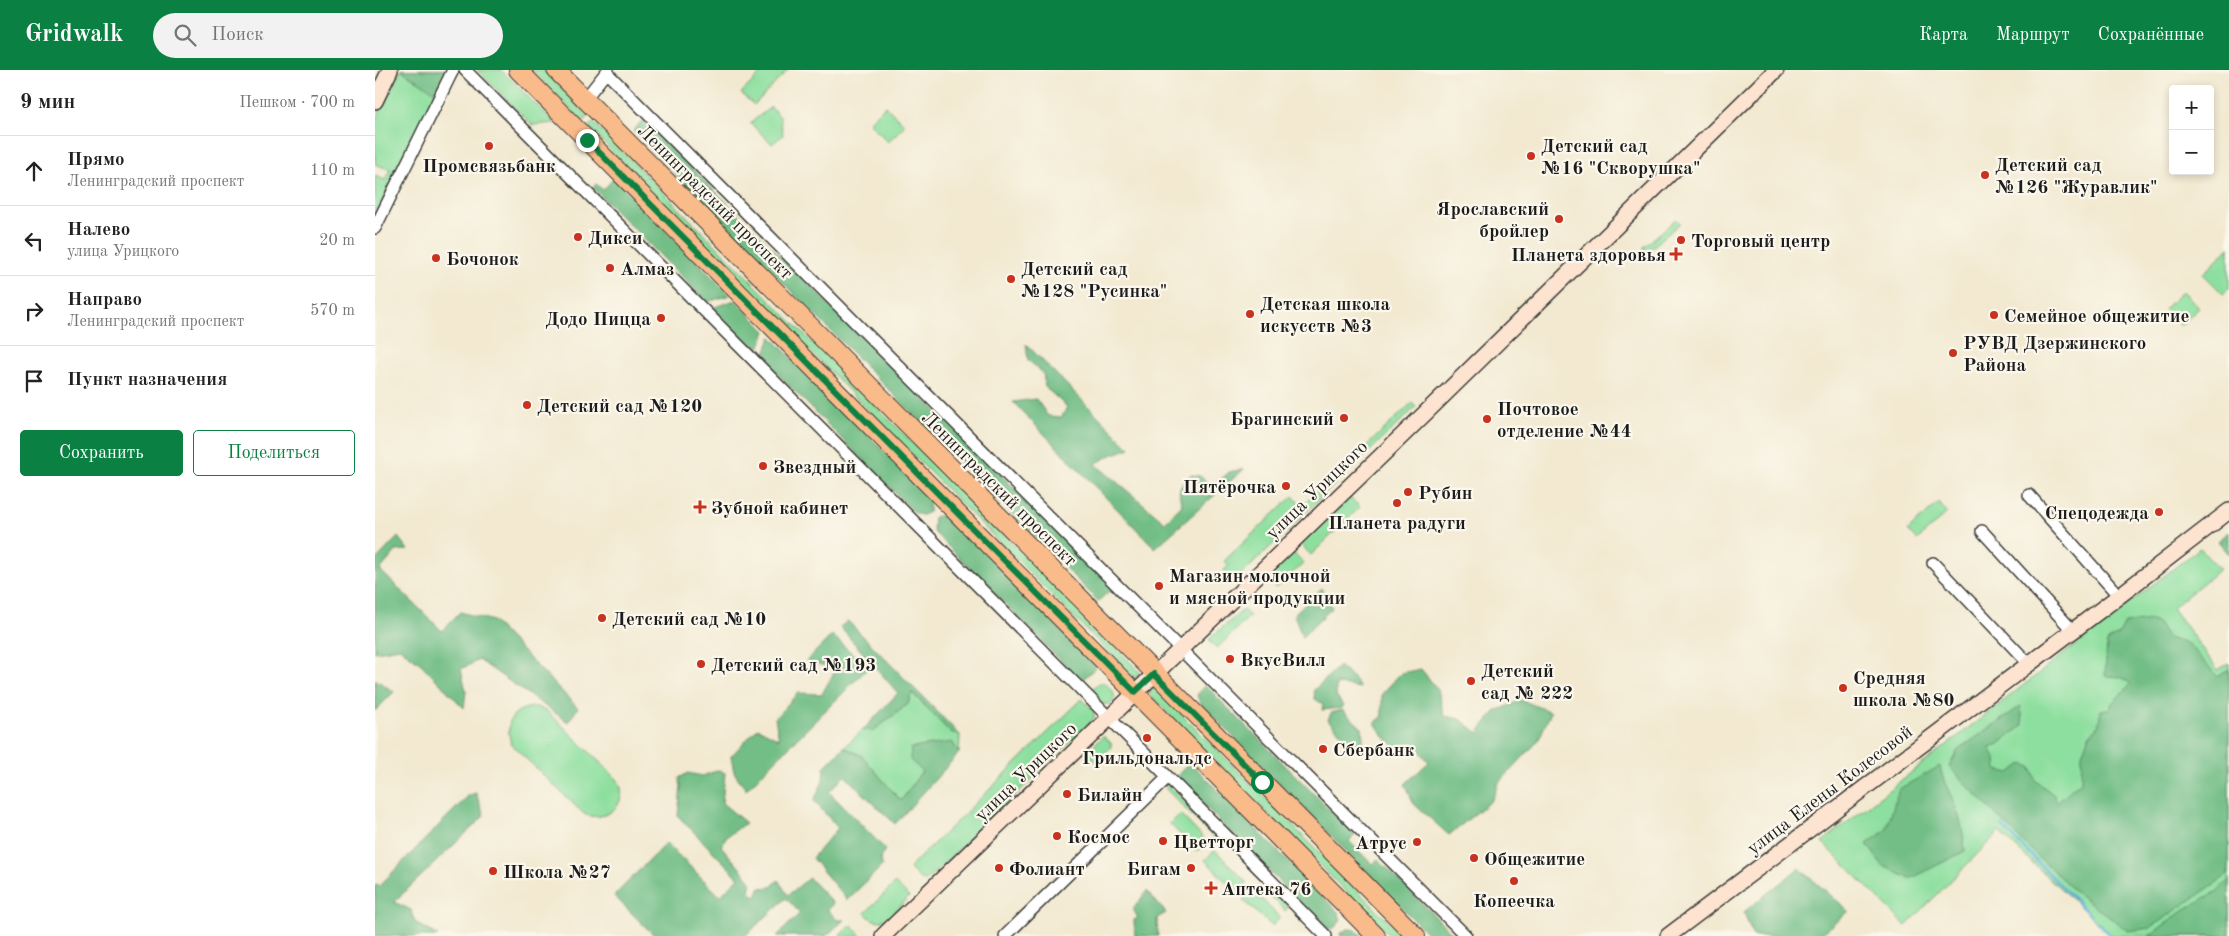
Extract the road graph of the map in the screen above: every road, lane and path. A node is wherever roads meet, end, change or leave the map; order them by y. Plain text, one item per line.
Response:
1 (391, 70) edge
2 (453, 70) edge
3 (465, 70) edge
4 (518, 70) edge
5 (556, 70) edge
6 (1776, 70) edge
7 (608, 71) edge
8 (585, 99) junction
9 (375, 101) edge
10 (375, 228) edge
11 (2029, 496) dead end
12 (2229, 511) edge
13 (1983, 532) dead end
14 (1933, 563) dead end
15 (2119, 596) junction
16 (2073, 631) junction
17 (1179, 649) junction
18 (2029, 664) junction
19 (1154, 674) junction
20 (1135, 692) junction
21 (1109, 718) junction
22 (1168, 777) junction
23 (883, 936) edge
24 (1005, 936) edge
25 (1326, 936) edge
26 (1376, 936) edge
27 (1415, 936) edge
28 (1466, 936) edge
29 (1668, 936) edge

1 - 9 street
2 - 10 street
3 - 21 street
4 - 20 main road
5 - 8 main road, Ленинградский проспект
6 - 17 street, улица Урицкого
7 - 8 street
7 - 17 street
8 - 19 main road, Ленинградский проспект
11 - 15 street
12 - 15 street, улица Елены Колесовой
13 - 16 street
14 - 18 street
15 - 16 street, улица Елены Колесовой
16 - 18 street, улица Елены Колесовой
17 - 19 street, улица Урицкого
17 - 28 street
18 - 29 street, улица Елены Колесовой
19 - 20 street, улица Урицкого
19 - 27 main road, Ленинградский проспект
20 - 21 street, улица Урицкого
20 - 26 main road
21 - 22 street
21 - 23 street, улица Урицкого
22 - 24 street
22 - 25 street

